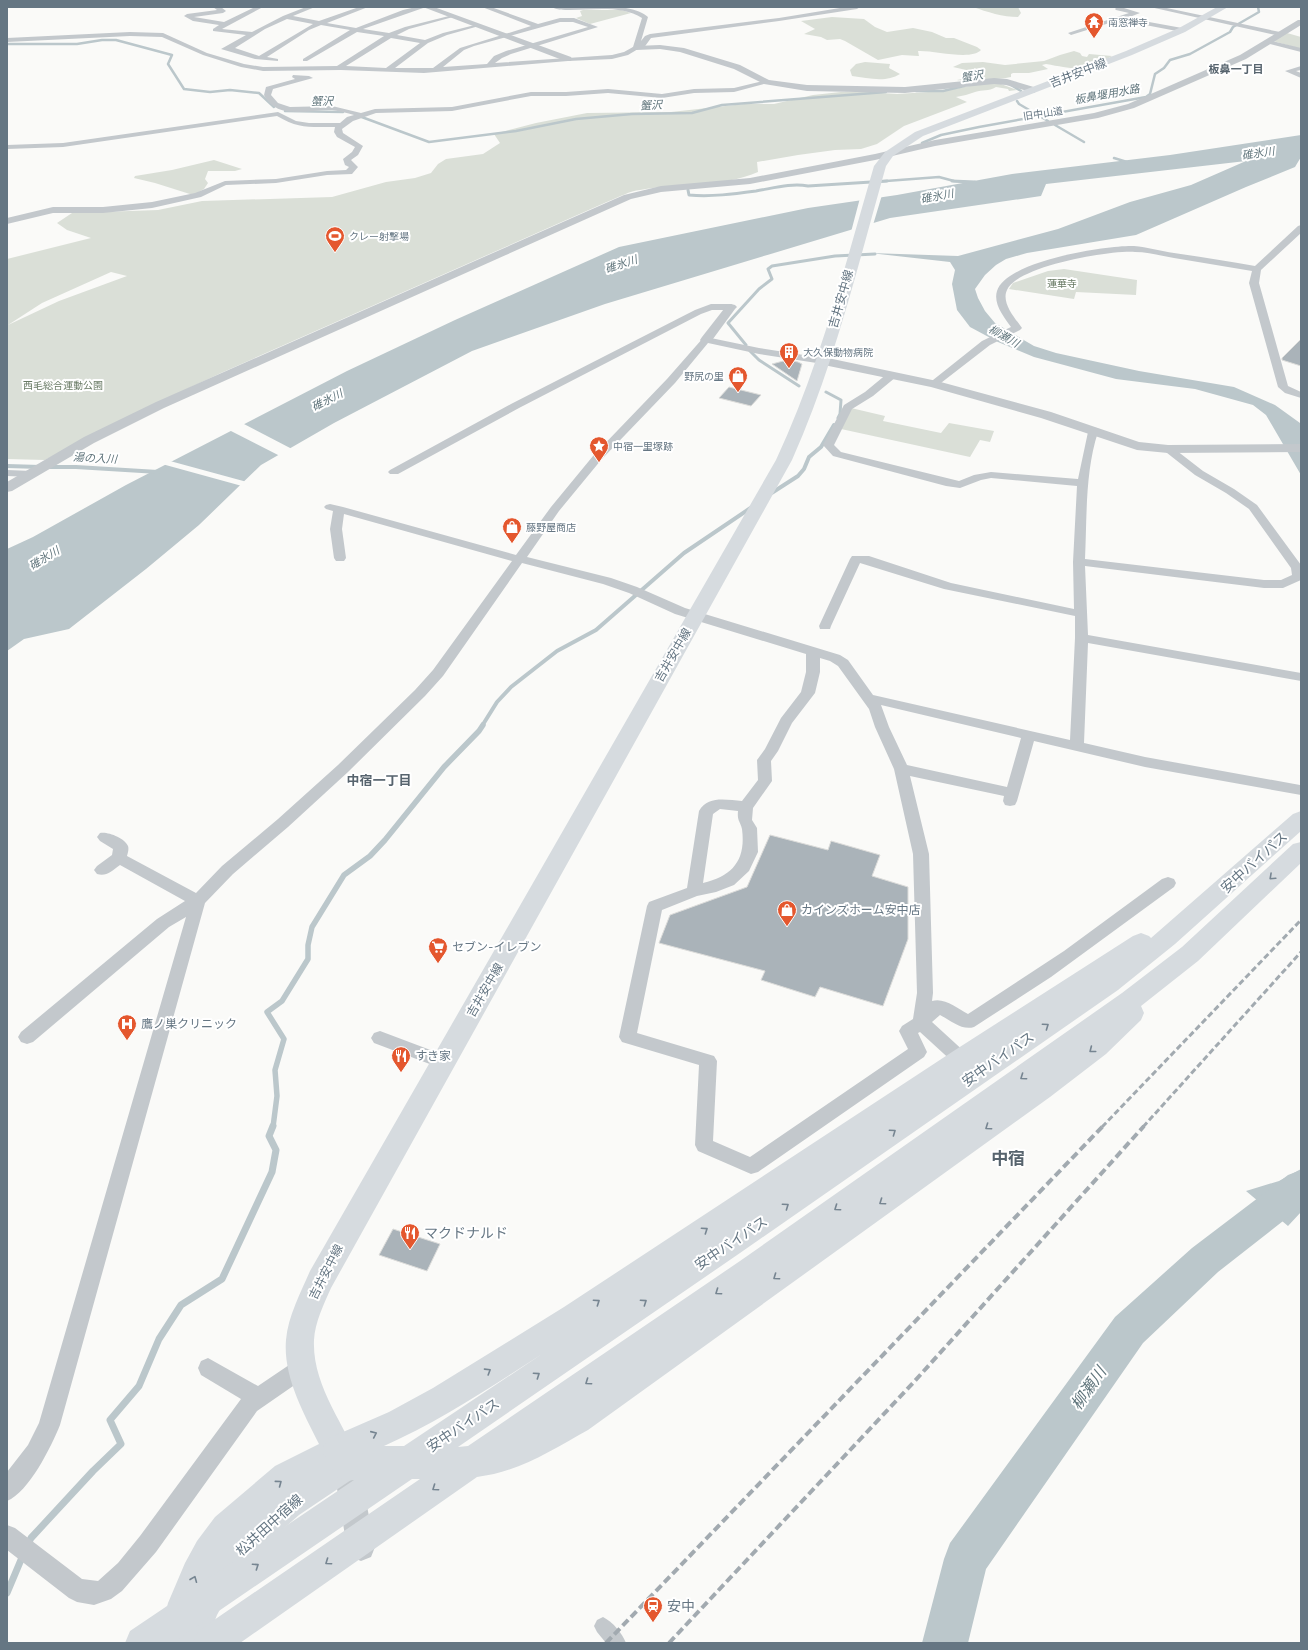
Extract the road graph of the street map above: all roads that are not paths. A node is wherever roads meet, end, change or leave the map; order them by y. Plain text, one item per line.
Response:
1 (216, 7) edge
2 (260, 7) edge
3 (293, 7) edge
4 (312, 7) edge
5 (365, 7) edge
6 (423, 7) edge
7 (427, 7) edge
8 (485, 7) edge
9 (555, 7) edge
10 (857, 7) edge
11 (1122, 7) edge
12 (1154, 7) edge
13 (1224, 7) edge
14 (304, 10) junction
15 (451, 16) junction
16 (285, 17) junction
17 (1204, 18) junction
18 (1120, 19) junction
19 (1301, 22) edge
20 (319, 23) junction
21 (224, 24) junction
22 (477, 25) junction
23 (537, 26) junction
24 (1181, 26) junction
25 (354, 30) junction
26 (1071, 33) dead end
27 (252, 34) junction
28 (1280, 34) junction
29 (504, 35) junction
30 (389, 36) junction
31 (7, 40) edge
32 (426, 42) junction
33 (1268, 42) junction
34 (531, 45) junction
35 (229, 48) junction
36 (638, 48) junction
37 (1301, 50) edge
38 (206, 54) junction
39 (260, 58) junction
40 (339, 58) dead end
41 (318, 59) dead end
42 (568, 59) junction
43 (282, 60) dead end
44 (351, 60) junction
45 (489, 65) junction
46 (341, 68) junction
47 (1301, 68) edge
48 (387, 70) junction
49 (435, 70) junction
50 (1301, 76) edge
51 (767, 82) junction
52 (1034, 90) junction
53 (359, 115) junction
54 (340, 125) junction
55 (7, 147) edge
56 (889, 154) junction
57 (7, 221) edge
58 (1300, 230) edge
59 (1257, 269) junction
60 (731, 308) joint
61 (706, 340) junction
62 (823, 361) junction
63 (892, 375) junction
64 (933, 384) junction
65 (1301, 395) edge
66 (1093, 432) junction
67 (1301, 448) edge
68 (1168, 449) junction
69 (34, 472) junction
70 (394, 472) dead end
71 (7, 473) edge
72 (1084, 483) junction
73 (7, 488) edge
74 (340, 558) dead end
75 (519, 559) junction
76 (1080, 562) junction
77 (1082, 614) junction
78 (696, 616) junction
79 (824, 626) dead end
80 (1082, 638) junction
81 (813, 652) junction
82 (1301, 677) edge
83 (869, 698) junction
84 (1029, 735) junction
85 (1077, 746) junction
86 (901, 769) junction
87 (1300, 790) edge
88 (746, 807) junction
89 (1301, 819) edge
90 (105, 837) dead end
91 (1301, 850) edge
92 (119, 858) junction
93 (102, 870) dead end
94 (1168, 883) dead end
95 (1223, 890) junction
96 (694, 891) junction
97 (198, 901) junction
98 (1190, 954) junction
99 (921, 1022) junction
100 (27, 1037) dead end
101 (380, 1038) dead end
102 (961, 1059) junction
103 (443, 1062) junction
104 (574, 1317) junction
105 (208, 1368) dead end
106 (302, 1368) junction
107 (627, 1383) junction
108 (258, 1398) junction
109 (342, 1458) junction
110 (7, 1490) edge
111 (7, 1536) edge
112 (363, 1554) dead end
113 (603, 1626) dead end
114 (180, 1639) edge
115 (125, 1643) edge
116 (142, 1643) edge
117 (210, 1643) edge
118 (617, 1643) edge

1 - 21 street
2 - 21 street
3 - 14 street
4 - 14 street
5 - 20 street
6 - 25 street
7 - 15 street
8 - 23 street
9 - 36 street
10 - 36 street
11 - 18 street
12 - 17 street
13 - 17 main road, 吉井安中線
14 - 16 street
15 - 22 street
15 - 30 street
16 - 20 street
16 - 27 street
17 - 24 main road, 吉井安中線
17 - 28 street
18 - 24 street
18 - 26 street
19 - 28 street, 旧中山道
20 - 25 street
20 - 39 street
21 - 27 street
22 - 29 street
22 - 32 street
23 - 29 street
23 - 34 street
24 - 52 main road, 吉井安中線
25 - 30 street
25 - 41 street
27 - 35 street
28 - 33 street, 旧中山道
29 - 34 street
29 - 49 street
30 - 32 street
30 - 44 street
31 - 38 street
32 - 48 street
33 - 37 street
33 - 56 street, 旧中山道
34 - 42 street
34 - 45 street
35 - 38 street
35 - 39 street
36 - 42 street
36 - 51 street
38 - 46 street
39 - 43 street
40 - 44 street
42 - 45 street
44 - 46 street
45 - 49 street
46 - 48 street
46 - 53 street
47 - 50 street
48 - 49 street
51 - 52 street
51 - 53 street
52 - 56 main road, 吉井安中線
53 - 54 street
54 - 55 street
54 - 57 street
56 - 62 main road, 吉井安中線
56 - 69 street, 旧中山道
58 - 59 street
59 - 64 street
59 - 65 street
60 - 61 street
60 - 70 street
61 - 62 street
61 - 75 street
62 - 63 street
62 - 78 main road, 吉井安中線
63 - 64 street
63 - 72 street
64 - 66 street
66 - 68 street
66 - 72 street
67 - 68 street
68 - 76 street
69 - 71 street
69 - 73 street, 旧中山道
72 - 76 street
74 - 75 street
75 - 78 street
75 - 97 street
76 - 77 street
77 - 79 street
77 - 80 street
78 - 81 street
78 - 103 main road, 吉井安中線
80 - 82 street
80 - 85 street
81 - 83 street
81 - 88 street
83 - 84 street
83 - 86 street
84 - 85 street
84 - 86 street
85 - 87 street
86 - 99 street
88 - 96 street
88 - 96 street
89 - 95 highway, 安中バイパス
90 - 92 street
91 -> 98 highway, 安中バイパス
92 - 93 street
92 - 97 street
94 - 99 street
95 - 102 highway
116 -> 95 highway, 安中バイパス
96 - 99 street
97 - 100 street
97 - 110 street
98 -> 107 highway
98 -> 117 highway, 安中バイパス
99 - 102 street
101 - 103 street
104 -> 102 highway
103 - 106 main road, 吉井安中線
104 - 107 highway
109 -> 104 highway
105 - 108 street
106 - 108 street
106 - 109 main road, 吉井安中線
107 - 109 highway
108 - 111 street
109 - 112 street
109 - 114 main road, 松井田中宿線
113 - 118 street
114 - 115 highway

